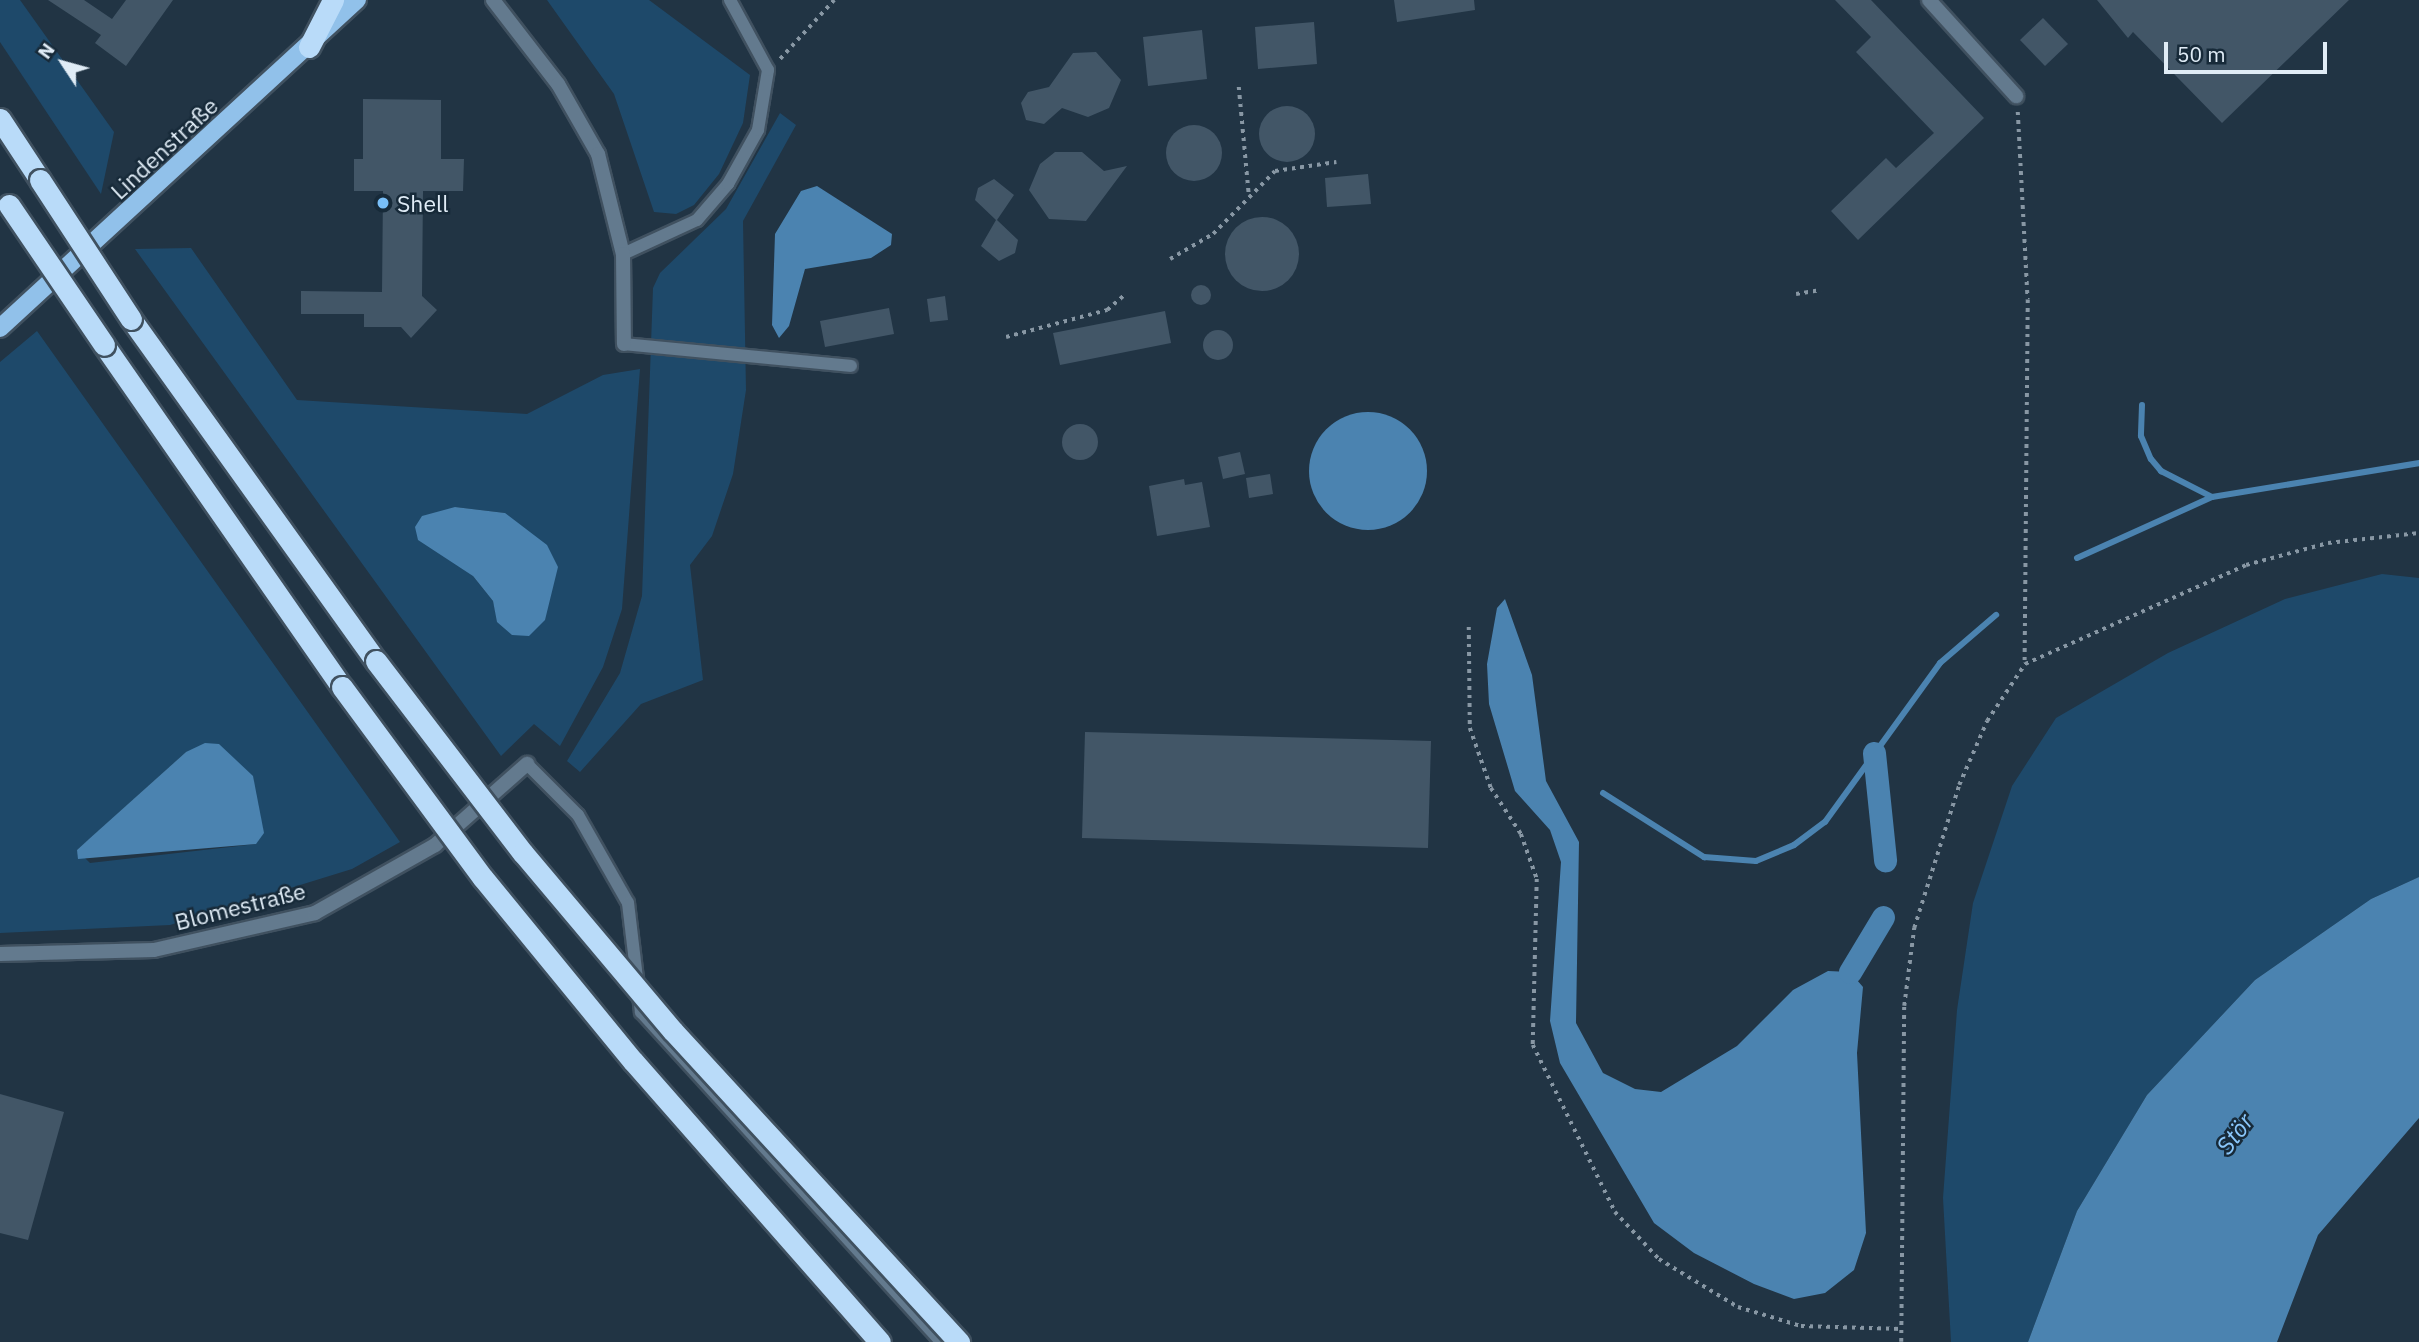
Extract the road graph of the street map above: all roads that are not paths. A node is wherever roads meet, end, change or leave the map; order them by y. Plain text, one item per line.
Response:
1 (334, 0) edge
2 (356, 0) edge
3 (493, 0) edge
4 (730, 0) edge
5 (1929, 0) edge
6 (309, 47) junction
7 (2016, 96) road end
8 (0, 119) edge
9 (5, 198) edge
10 (622, 254) junction
11 (0, 328) edge
12 (624, 344) joint
13 (850, 366) dead end
14 (527, 764) joint
15 (0, 954) edge
16 (880, 1342) edge
17 (941, 1342) edge
18 (960, 1342) edge

1 - 6 highway
2 - 6 main road, Lindenstraße
3 - 10 street
4 - 10 lane
5 - 7 street
6 - 11 main road, Lindenstraße
8 - 18 highway, bridge
9 - 16 highway, bridge
10 - 12 street
12 - 13 lane
14 - 15 street, Blomestraße
14 - 17 lane

